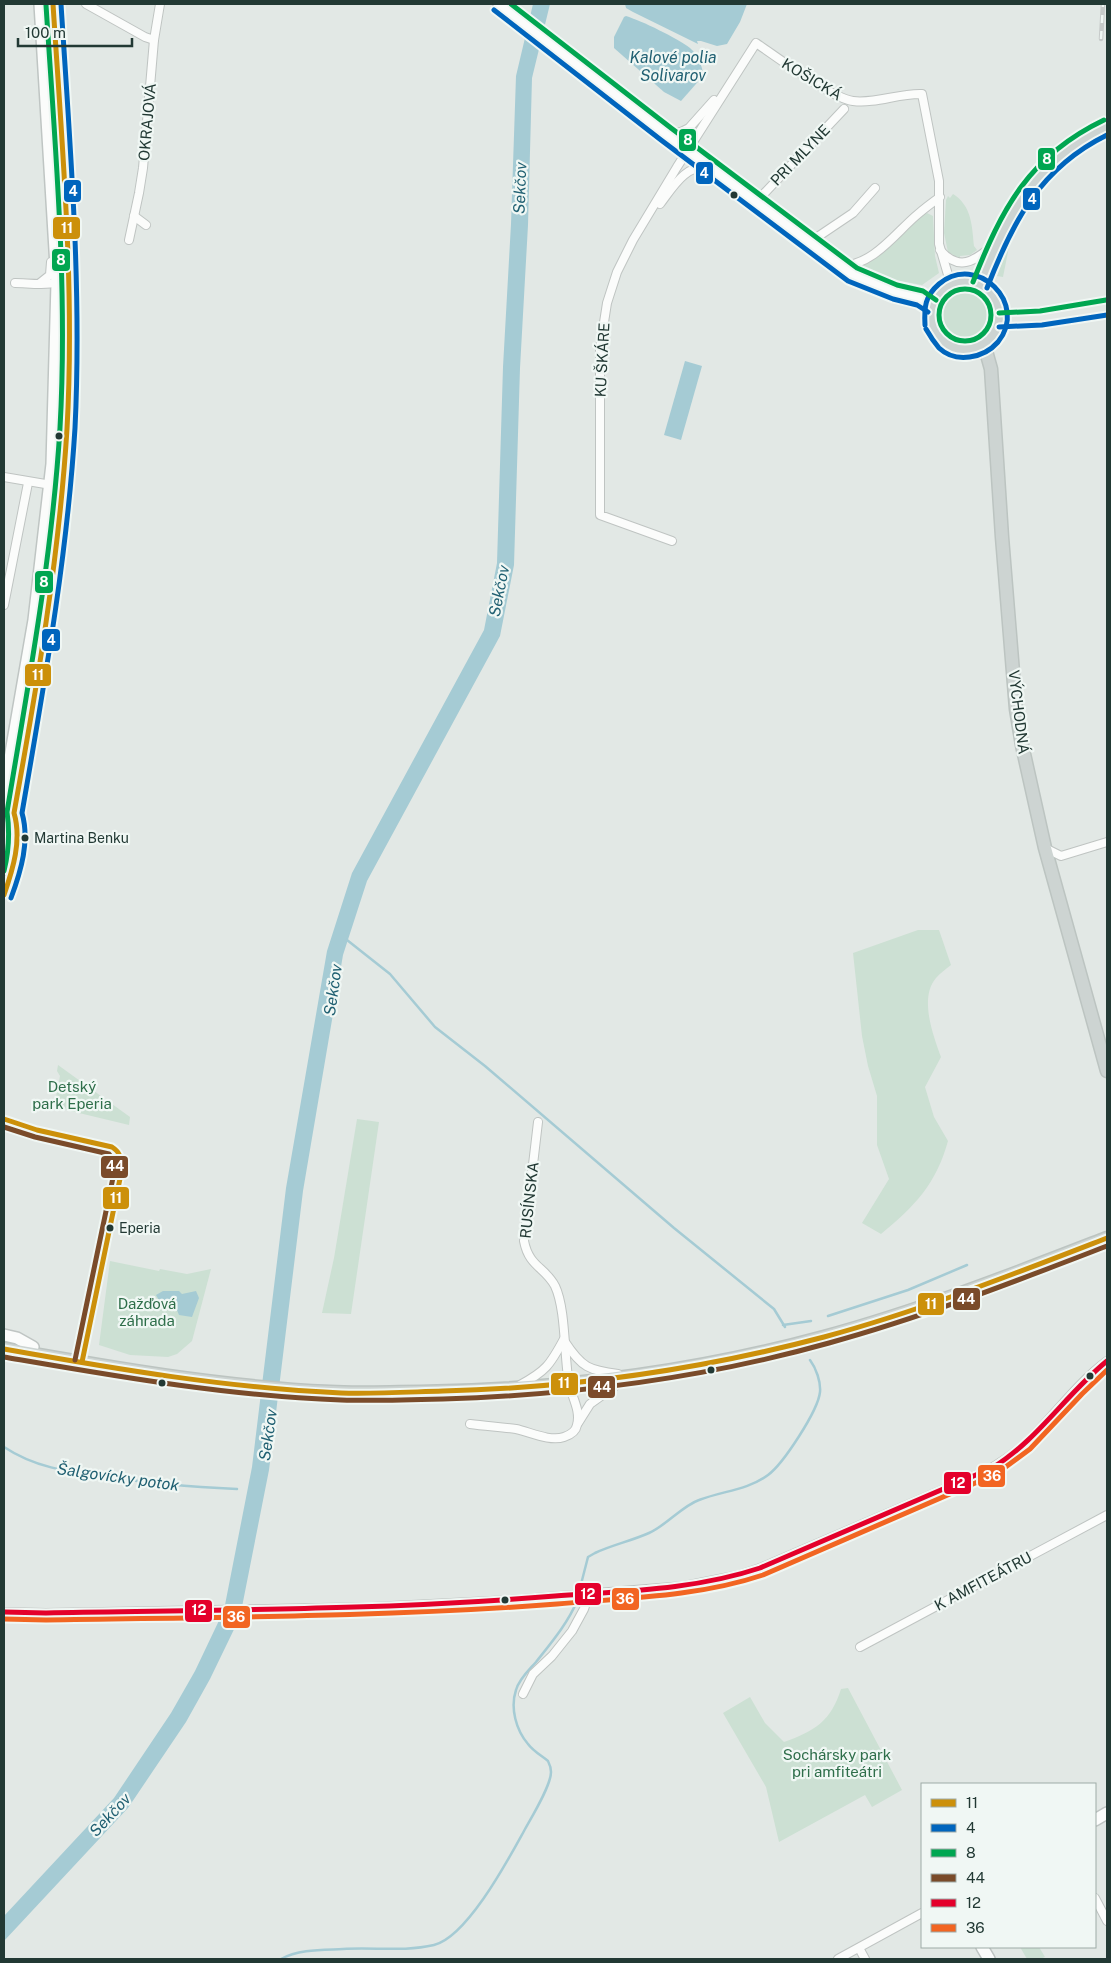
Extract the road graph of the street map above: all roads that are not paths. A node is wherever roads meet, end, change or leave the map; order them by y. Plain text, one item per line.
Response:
1 (40, 4) edge
2 (53, 4) edge
3 (86, 4) edge
4 (160, 4) edge
5 (500, 4) edge
6 (154, 40) junction
7 (731, 82) junction
8 (844, 109) dead end
9 (1106, 127) edge
10 (666, 134) junction
11 (688, 150) junction
12 (716, 171) junction
13 (875, 188) dead end
14 (940, 197) junction
15 (757, 201) junction
16 (134, 216) junction
17 (146, 225) dead end
18 (54, 226) junction
19 (641, 227) junction
20 (129, 240) dead end
21 (999, 241) junction
22 (810, 242) junction
23 (940, 250) junction
24 (840, 266) junction
25 (69, 276) junction
26 (15, 283) dead end
27 (32, 283) junction
28 (40, 283) junction
29 (57, 283) junction
30 (951, 285) junction
31 (980, 285) junction
32 (57, 306) junction
33 (932, 306) junction
34 (984, 344) junction
35 (69, 356) junction
36 (4, 478) edge
37 (28, 483) junction
38 (51, 486) junction
39 (63, 488) junction
40 (672, 541) dead end
41 (4, 605) edge
42 (8, 752) edge
43 (25, 755) junction
44 (4, 793) edge
45 (1107, 842) edge
46 (1045, 848) junction
47 (1061, 856) junction
48 (4, 869) edge
49 (1052, 872) junction
50 (1107, 1072) edge
51 (538, 1122) dead end
52 (1107, 1238) edge
53 (4, 1335) edge
54 (564, 1339) junction
55 (4, 1340) edge
56 (33, 1347) junction
57 (4, 1349) edge
58 (1107, 1361) edge
59 (82, 1362) junction
60 (630, 1376) junction
61 (570, 1385) junction
62 (513, 1388) junction
63 (578, 1423) junction
64 (470, 1424) dead end
65 (1107, 1515) edge
66 (589, 1594) junction
67 (4, 1612) edge
68 (860, 1647) dead end
69 (523, 1694) dead end
70 (1107, 1813) edge
71 (1096, 1819) edge
72 (1096, 1900) edge
73 (921, 1914) edge
74 (1107, 1921) edge
75 (859, 1948) junction
76 (983, 1948) edge
77 (838, 1959) edge
78 (865, 1959) edge
79 (989, 1959) edge

1 - 18 street
2 - 25 street
3 - 6 street
4 - 6 street, OKRAJOVÁ
5 - 10 street
6 - 16 street, OKRAJOVÁ
7 - 10 street
7 - 11 street, KOŠICKÁ
7 - 14 street, KOŠICKÁ
8 - 15 street, PRI MLYNE
9 - 21 main road
10 - 11 street
11 - 12 street
11 - 19 street, KU ŠKÁRE
12 - 15 street
12 - 19 street
13 - 22 street
14 - 23 street
14 - 24 street
15 - 22 street
16 - 17 street
16 - 20 street, OKRAJOVÁ
18 - 28 street
18 - 29 street
19 - 40 street, KU ŠKÁRE
21 - 23 street
21 - 31 main road
22 - 24 street
23 - 30 street
24 - 33 street
25 - 29 street
25 - 35 street
26 - 27 street
27 - 28 street
27 - 32 street
28 - 29 street
29 - 32 street
29 - 35 street
30 - 31 main road
30 - 33 main road
31 - 34 main road
32 - 38 street
33 - 34 main road
34 - 46 main road, VÝCHODNÁ
35 - 39 street
36 - 37 street
37 - 38 street
37 - 41 street
38 - 39 street
38 - 42 street
39 - 43 street
42 - 43 street
42 - 44 street
43 - 48 street
45 - 47 street
46 - 47 street
46 - 49 main road, VÝCHODNÁ
47 - 49 street
49 - 50 main road, VÝCHODNÁ
51 - 54 street, RUSÍNSKA
52 - 60 main road
53 - 56 street
54 - 60 street
54 - 61 street, RUSÍNSKA
54 - 62 street
55 - 56 main road
56 - 59 main road
57 - 59 main road
58 - 66 street
59 - 62 main road
60 - 61 main road
60 - 63 street
61 - 62 main road
61 - 63 street, RUSÍNSKA
63 - 64 street
65 - 68 street, K AMFITEÁTRU
66 - 67 street
66 - 69 street
70 - 71 street
72 - 74 street
73 - 75 street
75 - 77 street
75 - 78 street
76 - 79 street

